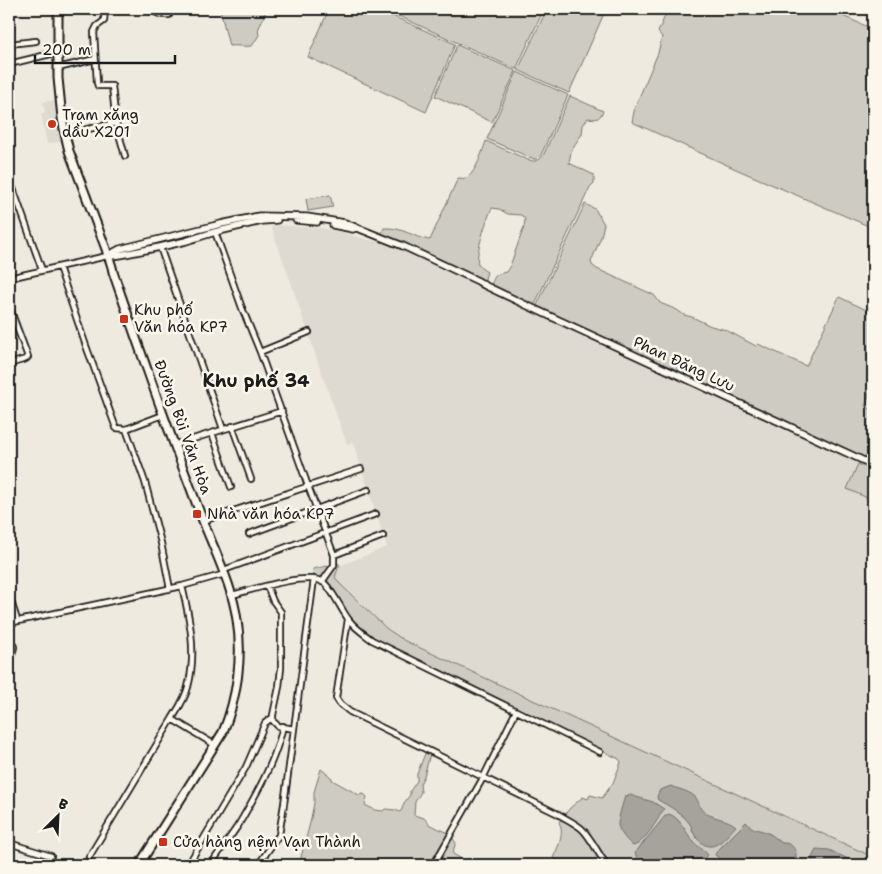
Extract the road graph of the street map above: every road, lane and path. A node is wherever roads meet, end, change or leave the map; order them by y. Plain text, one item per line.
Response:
1 (58, 9) edge
2 (105, 9) edge
3 (153, 9) edge
4 (169, 15) dead end
5 (36, 41) dead end
6 (9, 44) edge
7 (58, 52) junction
8 (95, 59) junction
9 (9, 64) edge
10 (58, 68) junction
11 (116, 123) junction
12 (65, 134) junction
13 (125, 156) dead end
14 (9, 177) edge
15 (281, 218) junction
16 (215, 232) junction
17 (160, 248) junction
18 (107, 256) junction
19 (59, 267) junction
20 (42, 270) junction
21 (9, 278) edge
22 (9, 306) edge
23 (15, 326) junction
24 (9, 327) edge
25 (309, 332) dead end
26 (260, 352) junction
27 (9, 364) edge
28 (282, 411) junction
29 (163, 415) junction
30 (232, 426) junction
31 (223, 429) junction
32 (126, 430) junction
33 (212, 433) junction
34 (174, 445) junction
35 (873, 465) edge
36 (361, 469) dead end
37 (251, 479) dead end
38 (308, 486) junction
39 (231, 487) dead end
40 (368, 490) dead end
41 (316, 509) junction
42 (376, 514) dead end
43 (203, 521) junction
44 (249, 534) dead end
45 (325, 534) junction
46 (383, 536) dead end
47 (334, 555) junction
48 (224, 572) junction
49 (314, 579) junction
50 (322, 582) junction
51 (182, 586) junction
52 (267, 586) junction
53 (170, 589) junction
54 (9, 595) edge
55 (232, 595) junction
56 (348, 619) junction
57 (17, 620) junction
58 (9, 622) edge
59 (9, 641) edge
60 (9, 670) edge
61 (516, 711) junction
62 (272, 718) junction
63 (172, 719) junction
64 (283, 726) junction
65 (294, 729) junction
66 (215, 745) junction
67 (600, 752) dead end
68 (483, 778) junction
69 (9, 843) edge
70 (51, 856) dead end
71 (89, 857) dead end
72 (139, 865) edge
73 (188, 865) edge
74 (211, 865) edge
75 (258, 865) edge
76 (433, 865) edge
77 (606, 865) edge

1 - 7 main road, Đường Bùi Văn Hòa
2 - 8 street
3 - 4 street
5 - 6 street
7 - 9 street
7 - 10 main road, Đường Bùi Văn Hòa
8 - 10 street
8 - 11 street
10 - 12 main road, Đường Bùi Văn Hòa
11 - 12 street
11 - 13 street
12 - 18 main road, Đường Bùi Văn Hòa
14 - 20 street
15 - 16 street
15 - 18 street
15 - 35 street, Phan Đăng Lưu
16 - 17 street
16 - 26 street
17 - 18 street
17 - 31 street
18 - 19 street
18 - 29 main road, Đường Bùi Văn Hòa
19 - 20 street
19 - 32 street
20 - 21 street
22 - 23 street
23 - 24 street
23 - 27 street
25 - 26 street
26 - 28 street
28 - 30 street
28 - 38 street
29 - 32 street
29 - 34 main road, Đường Bùi Văn Hòa
30 - 31 street
30 - 37 street
31 - 33 street
32 - 53 street
33 - 34 street
33 - 39 street
34 - 43 main road, Đường Bùi Văn Hòa
36 - 38 street
38 - 41 street
38 - 43 street
40 - 41 street
41 - 44 street
41 - 45 street
42 - 45 street
43 - 48 main road, Đường Bùi Văn Hòa
45 - 47 street
45 - 48 street
46 - 47 street
47 - 50 street
48 - 51 street
48 - 55 main road, Đường Bùi Văn Hòa
49 - 50 street
49 - 52 street
49 - 65 street
50 - 56 street
51 - 53 street
51 - 63 street
52 - 55 street
52 - 62 street
53 - 57 street
54 - 57 street
55 - 66 main road, Đường Bùi Văn Hòa
56 - 61 street
56 - 68 street
57 - 58 street
59 - 60 street
61 - 67 street
61 - 68 street
62 - 64 street
62 - 73 street
63 - 66 street
63 - 71 street
64 - 65 street
64 - 74 street
65 - 75 street
66 - 72 main road, Đường Bùi Văn Hòa
68 - 76 street
68 - 77 street
69 - 70 street

